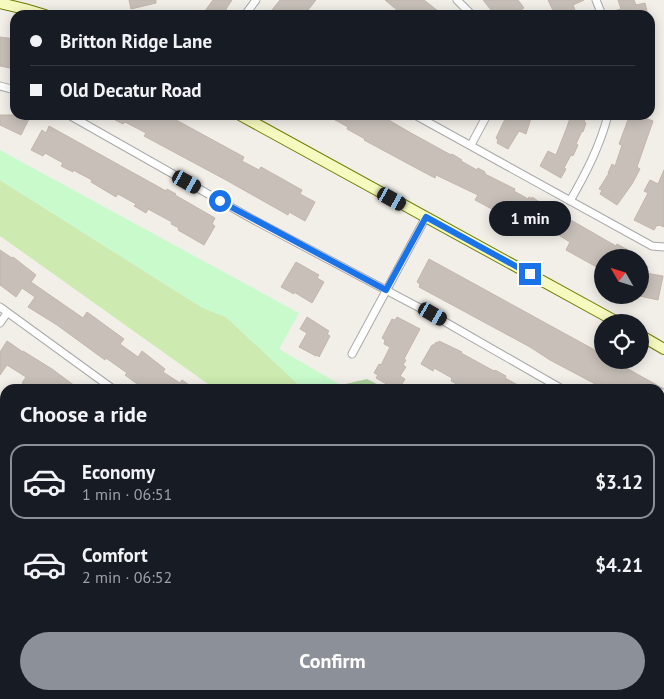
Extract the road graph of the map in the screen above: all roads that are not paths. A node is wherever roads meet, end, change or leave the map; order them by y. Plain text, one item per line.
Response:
1 (456, 0) edge
2 (2, 2) edge
3 (28, 10) edge
4 (467, 10) edge
5 (78, 120) edge
6 (249, 120) edge
7 (424, 120) edge
8 (484, 120) edge
9 (607, 120) edge
10 (471, 145) junction
11 (570, 201) junction
12 (426, 217) junction
13 (664, 247) edge
14 (386, 290) junction
15 (0, 307) edge
16 (7, 313) junction
17 (602, 314) edge
18 (0, 323) edge
19 (649, 340) edge
20 (664, 348) edge
21 (352, 354) dead end
22 (106, 384) edge
23 (553, 384) edge

1 - 4 street
2 - 3 street
5 - 14 street
6 - 12 street
7 - 10 street
8 - 10 street
9 - 11 street
10 - 11 street
11 - 13 street
12 - 14 street
12 - 17 street
14 - 21 street
14 - 23 street
15 - 16 street
16 - 18 street
16 - 22 street
19 - 20 street

